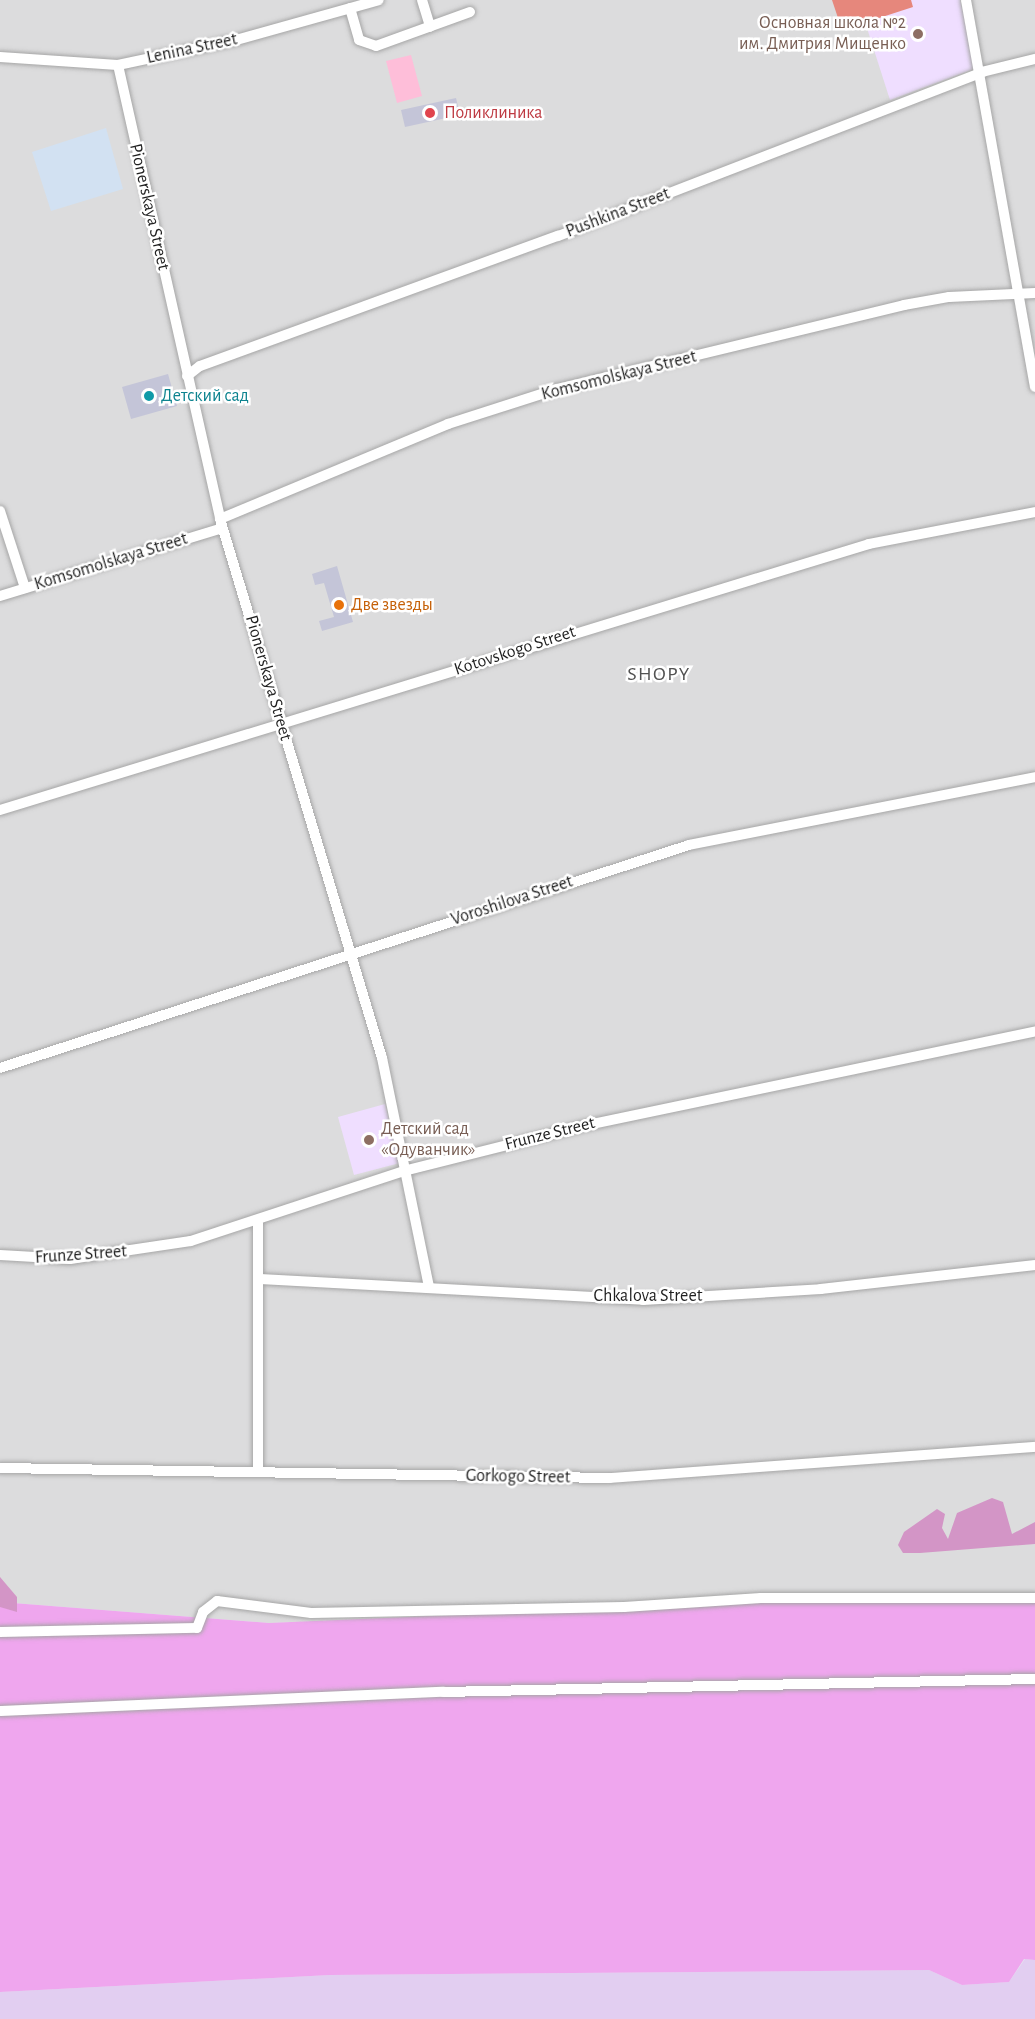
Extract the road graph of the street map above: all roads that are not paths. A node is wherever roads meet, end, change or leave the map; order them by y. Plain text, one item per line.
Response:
1 (379, 0) edge
2 (422, 0) edge
3 (966, 0) edge
4 (350, 8) junction
5 (470, 12) dead end
6 (430, 27) junction
7 (0, 57) edge
8 (1035, 59) edge
9 (118, 65) junction
10 (982, 72) junction
11 (1016, 293) junction
12 (1035, 293) edge
13 (183, 358) junction
14 (200, 366) junction
15 (187, 376) junction
16 (1035, 387) edge
17 (0, 511) edge
18 (1035, 512) edge
19 (221, 524) junction
20 (25, 588) junction
21 (0, 596) edge
22 (282, 726) junction
23 (1035, 777) edge
24 (0, 810) edge
25 (352, 954) junction
26 (1035, 1031) edge
27 (0, 1068) edge
28 (404, 1171) junction
29 (258, 1223) junction
30 (0, 1255) edge
31 (1035, 1265) edge
32 (260, 1279) junction
33 (429, 1287) junction
34 (1035, 1447) edge
35 (0, 1468) edge
36 (258, 1470) junction
37 (1035, 1598) edge
38 (0, 1632) edge
39 (1035, 1679) edge
40 (0, 1711) edge

1 - 4 street, Lenina Street
2 - 6 street
3 - 10 street
4 - 6 street
4 - 9 street, Lenina Street
5 - 6 street
7 - 9 street, Lenina Street
8 - 10 street, Pushkina Street
9 - 13 street, Pionerskaya Street
10 - 11 street
10 - 14 street, Pushkina Street
11 - 12 street, Komsomolskaya Street
11 - 16 street
11 - 19 street, Komsomolskaya Street
13 - 14 street
13 - 15 street, Pionerskaya Street
14 - 15 street, Pushkina Street
15 - 19 street, Pionerskaya Street
17 - 20 street
18 - 22 street, Kotovskogo Street
19 - 20 street, Komsomolskaya Street
19 - 22 street, Pionerskaya Street
20 - 21 street, Komsomolskaya Street
22 - 24 street, Kotovskogo Street
22 - 25 street, Pionerskaya Street
23 - 25 street, Voroshilova Street
25 - 27 street, Voroshilova Street
25 - 28 street, Pionerskaya Street
26 - 28 street, Frunze Street
28 - 29 street, Frunze Street
28 - 33 street, Pionerskaya Street
29 - 30 street, Frunze Street
29 - 32 street
31 - 33 street, Chkalova Street
32 - 33 street, Chkalova Street
32 - 36 street
34 - 36 street, Gorkogo Street
35 - 36 street, Gorkogo Street
37 - 38 street
39 - 40 street

